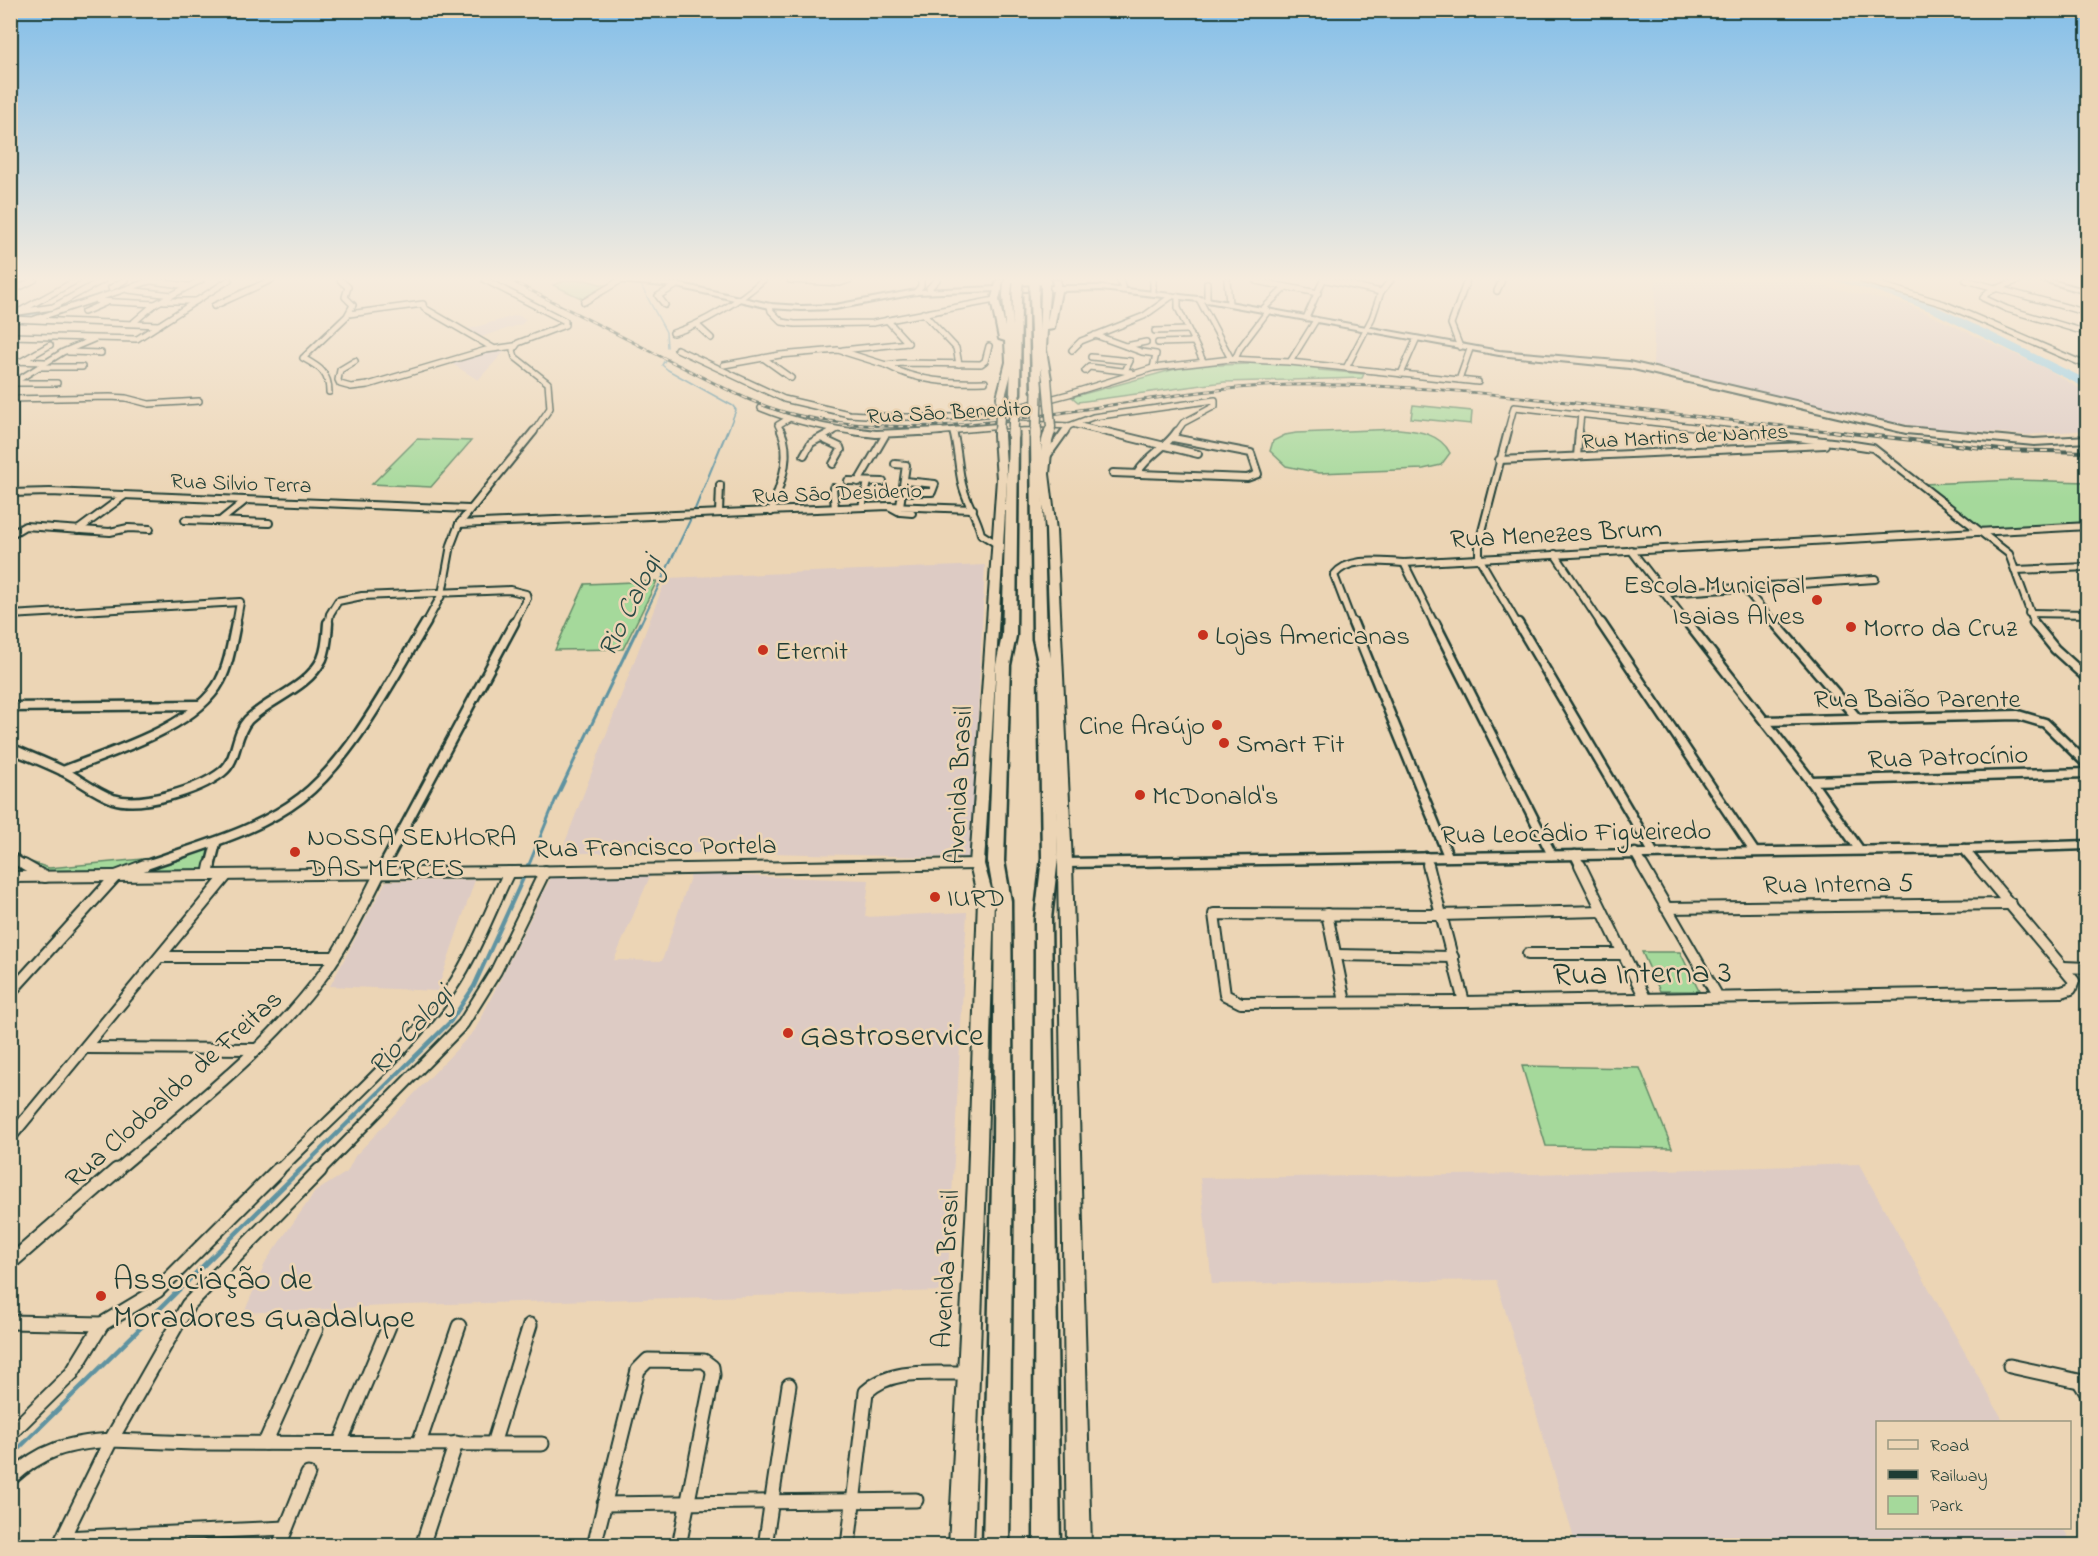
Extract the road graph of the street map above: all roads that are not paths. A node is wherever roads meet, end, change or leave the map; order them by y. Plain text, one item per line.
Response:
1 (36, 353) edge
2 (62, 353) edge
3 (309, 353) edge
4 (478, 353) edge
5 (515, 353) edge
6 (685, 353) edge
7 (813, 353) edge
8 (846, 353) edge
9 (957, 353) edge
10 (987, 353) edge
11 (1008, 353) edge
12 (1010, 353) edge
13 (1016, 353) edge
14 (1036, 353) edge
15 (1043, 353) edge
16 (1045, 353) edge
17 (1113, 353) edge
18 (1151, 353) edge
19 (1199, 353) edge
20 (1229, 353) edge
21 (1237, 353) edge
22 (1295, 353) edge
23 (1354, 353) edge
24 (1410, 353) edge
25 (1469, 353) edge
26 (1498, 353) edge
27 (2057, 353) edge
28 (1043, 357) junction
29 (1091, 357) dead end
30 (763, 358) junction
31 (1111, 359) junction
32 (1233, 359) junction
33 (10, 361) edge
34 (21, 361) junction
35 (355, 361) dead end
36 (1203, 361) junction
37 (46, 362) junction
38 (1010, 362) junction
39 (1290, 362) junction
40 (959, 364) junction
41 (724, 365) dead end
42 (886, 365) junction
43 (2088, 366) edge
44 (39, 367) junction
45 (82, 367) dead end
46 (1153, 368) junction
47 (1346, 368) junction
48 (1085, 371) dead end
49 (1125, 371) junction
50 (1136, 372) junction
51 (1401, 374) junction
52 (791, 378) dead end
53 (1459, 380) junction
54 (985, 382) dead end
55 (1478, 382) dead end
56 (57, 383) dead end
57 (12, 384) edge
58 (329, 392) dead end
59 (10, 399) edge
60 (199, 401) dead end
61 (1188, 403) junction
62 (762, 408) dead end
63 (1204, 411) junction
64 (1581, 414) junction
65 (788, 419) junction
66 (1072, 425) junction
67 (836, 430) junction
68 (953, 431) junction
69 (886, 434) junction
70 (1770, 435) junction
71 (821, 438) junction
72 (1173, 438) junction
73 (2088, 439) edge
74 (1850, 444) junction
75 (1163, 445) junction
76 (1778, 447) junction
77 (1198, 454) dead end
78 (804, 455) dead end
79 (1577, 457) junction
80 (1045, 459) junction
81 (1499, 460) junction
82 (833, 464) dead end
83 (895, 464) dead end
84 (1138, 472) junction
85 (1113, 473) dead end
86 (848, 482) dead end
87 (858, 482) junction
88 (868, 482) junction
89 (883, 482) dead end
90 (905, 482) junction
91 (720, 484) dead end
92 (833, 488) dead end
93 (903, 492) junction
94 (10, 494) edge
95 (124, 496) junction
96 (246, 500) junction
97 (889, 506) junction
98 (900, 506) junction
99 (862, 507) junction
100 (835, 508) junction
101 (469, 509) junction
102 (973, 509) junction
103 (771, 512) junction
104 (719, 513) junction
105 (912, 513) dead end
106 (1038, 513) junction
107 (185, 520) dead end
108 (220, 521) junction
109 (269, 523) dead end
110 (459, 524) junction
111 (10, 525) edge
112 (25, 526) junction
113 (1011, 526) junction
114 (2088, 526) edge
115 (77, 530) junction
116 (150, 530) dead end
117 (1978, 531) junction
118 (10, 535) edge
119 (997, 544) junction
120 (1631, 550) junction
121 (1555, 554) junction
122 (1051, 558) junction
123 (1479, 558) junction
124 (1404, 563) junction
125 (2088, 567) edge
126 (2016, 570) junction
127 (1875, 579) dead end
128 (996, 580) junction
129 (1744, 588) junction
130 (1665, 592) junction
131 (442, 594) junction
132 (2029, 613) junction
133 (2088, 614) edge
134 (10, 615) edge
135 (2088, 668) edge
136 (2076, 669) junction
137 (2088, 679) edge
138 (198, 705) junction
139 (10, 706) edge
140 (1857, 718) junction
141 (1765, 721) junction
142 (10, 748) edge
143 (2088, 765) edge
144 (63, 771) junction
145 (2088, 774) edge
146 (1810, 781) junction
147 (216, 843) junction
148 (2088, 845) edge
149 (1860, 849) junction
150 (1964, 849) junction
151 (1754, 851) junction
152 (1653, 852) junction
153 (1635, 853) junction
154 (1552, 855) junction
155 (1575, 855) junction
156 (1448, 856) junction
157 (10, 857) edge
158 (1426, 857) junction
159 (1065, 863) junction
160 (977, 864) junction
161 (512, 872) junction
162 (542, 872) junction
163 (378, 874) junction
164 (208, 875) junction
165 (227, 875) junction
166 (116, 876) junction
167 (10, 877) edge
168 (45, 877) junction
169 (2011, 904) junction
170 (1666, 908) junction
171 (1602, 911) junction
172 (1327, 914) junction
173 (1439, 915) junction
174 (1528, 954) dead end
175 (1624, 954) junction
176 (1336, 955) junction
177 (160, 957) junction
178 (335, 957) junction
179 (1453, 957) junction
180 (2063, 967) junction
181 (2088, 968) edge
182 (10, 993) edge
183 (1718, 997) junction
184 (1645, 998) junction
185 (1345, 1002) junction
186 (1464, 1002) junction
187 (86, 1048) junction
188 (257, 1049) junction
189 (10, 1138) edge
190 (10, 1263) edge
191 (10, 1322) edge
192 (102, 1324) junction
193 (530, 1325) dead end
194 (389, 1326) dead end
195 (459, 1326) dead end
196 (316, 1329) dead end
197 (2010, 1366) dead end
198 (967, 1373) junction
199 (2084, 1383) edge
200 (789, 1385) dead end
201 (2088, 1395) edge
202 (10, 1434) edge
203 (111, 1440) junction
204 (265, 1443) junction
205 (340, 1443) junction
206 (418, 1443) junction
207 (456, 1443) junction
208 (493, 1444) junction
209 (542, 1444) dead end
210 (308, 1474) dead end
211 (10, 1479) edge
212 (916, 1500) dead end
213 (852, 1503) junction
214 (604, 1504) junction
215 (688, 1504) junction
216 (771, 1504) junction
217 (286, 1528) junction
218 (61, 1542) edge
219 (279, 1545) edge
220 (422, 1545) edge
221 (594, 1545) edge
222 (679, 1545) edge
223 (765, 1545) edge
224 (848, 1545) edge
225 (961, 1545) edge
226 (996, 1545) edge
227 (1047, 1545) edge
228 (1079, 1545) edge

1 - 34 street
2 - 37 street
3 - 58 street
4 - 35 street
5 - 101 street
6 - 50 street
7 - 30 street
8 - 42 street
9 - 40 street
10 - 40 street
11 - 38 main road
12 - 38 main road, Avenida Brasil
13 - 113 highway, Avenida Brasil, bridge
14 - 106 highway, bridge
15 - 28 main road
16 - 28 main road
17 - 31 street
18 - 46 street
19 - 36 street
20 - 32 street
21 - 32 street
22 - 39 street
23 - 47 street
24 - 51 street
25 - 53 street
26 - 73 main road
27 - 43 street
28 - 80 main road, bridge
29 - 31 street
30 - 41 street
30 - 52 street
31 - 49 street
32 - 36 street
32 - 39 street
33 - 34 street
34 - 37 street
36 - 46 street
37 - 44 street
38 - 119 main road, Avenida Brasil, bridge
39 - 47 street
40 - 42 street
42 - 54 street
44 - 45 street
44 - 57 street
46 - 50 street
47 - 51 street
48 - 49 street
49 - 50 street
51 - 53 street
53 - 55 street
56 - 57 street
59 - 60 street
61 - 63 street
61 - 63 street
61 - 66 street
62 - 65 street, Rua Sāo Benedito
63 - 72 street
64 - 70 street
64 - 79 street
64 - 81 street
65 - 67 street, Rua Sāo Benedito
65 - 103 street
66 - 68 street, Rua Sāo Benedito
66 - 75 street
66 - 80 street
67 - 69 street, Rua Sāo Benedito
67 - 71 street
68 - 69 street, Rua Sāo Benedito
68 - 102 street
69 - 87 street
70 - 74 street
70 - 76 street
71 - 78 street
71 - 82 street
72 - 75 street
72 - 84 street
74 - 76 street, Rua Martins de Nantes
74 - 117 street, Rua Martins de Nantes
75 - 77 street
75 - 84 street
76 - 79 street, Rua Martins de Nantes
79 - 81 street, Rua Martins de Nantes
80 - 122 main road
81 - 123 street
83 - 90 street
84 - 85 street
86 - 87 street
87 - 88 street
88 - 89 street
88 - 99 street
90 - 93 street
90 - 93 street
91 - 104 street
92 - 100 street
93 - 98 street
94 - 95 street, Rua Silvio Terra
95 - 96 street, Rua Silvio Terra
95 - 115 street
96 - 101 street, Rua Silvio Terra
96 - 108 street
97 - 98 street, Rua Sāo Desiderio
97 - 99 street, Rua Sāo Desiderio
97 - 105 street
98 - 102 street, Rua Sāo Desiderio
99 - 100 street, Rua Sāo Desiderio
100 - 103 street, Rua Sāo Desiderio
101 - 110 street
102 - 119 street
103 - 104 street, Rua Sāo Desiderio
104 - 110 street, Rua Sāo Desiderio
106 - 122 main road
106 - 227 highway
107 - 108 street
108 - 109 street
110 - 131 street
111 - 112 street
112 - 115 street
112 - 118 street
113 - 128 main road
113 - 226 highway, Avenida Brasil
114 - 117 street, Rua Menezes Brum
115 - 116 street
117 - 120 street, Rua Menezes Brum
117 - 126 street
119 - 128 main road, Avenida Brasil
120 - 121 street, Rua Menezes Brum
120 - 130 street
121 - 123 street, Rua Menezes Brum
121 - 151 street
122 - 159 main road
123 - 124 street, Rua Menezes Brum
123 - 152 street
124 - 154 street
124 - 156 street, Rua Menezes Brum
125 - 126 street
126 - 132 street
127 - 129 street
128 - 160 main road, Avenida Brasil
129 - 130 street
129 - 140 street
130 - 141 street
131 - 144 street
131 - 147 street
131 - 163 street, Rua Clodoaldo de Freitas
132 - 133 street
132 - 136 street
134 - 138 street
135 - 136 street
136 - 137 street
138 - 139 street
138 - 144 street
140 - 141 street, Rua Baião Parente
140 - 143 street, Rua Baião Parente
141 - 146 street
142 - 144 street
145 - 146 street, Rua Patrocínio
146 - 149 street
147 - 164 street
147 - 166 street
148 - 150 street, Rua Leocádio Figueiredo
149 - 150 street, Rua Leocádio Figueiredo
149 - 151 street, Rua Leocádio Figueiredo
150 - 169 street
151 - 152 street, Rua Leocádio Figueiredo
152 - 153 street, Rua Leocádio Figueiredo
153 - 155 street, Rua Leocádio Figueiredo
153 - 170 street
154 - 155 street, Rua Leocádio Figueiredo
154 - 156 street, Rua Leocádio Figueiredo
155 - 171 street
156 - 158 street, Rua Leocádio Figueiredo
157 - 168 street
158 - 159 street, Rua Leocádio Figueiredo
158 - 173 street
159 - 228 main road
160 - 162 street, Rua Francisco Portela
160 - 198 main road, Avenida Brasil
161 - 162 street, Rua Francisco Portela
161 - 163 street, Rua Francisco Portela
161 - 192 street
162 - 203 street
163 - 165 street, Rua Francisco Portela
163 - 178 street, Rua Clodoaldo de Freitas
164 - 165 street, Rua Francisco Portela
164 - 166 street, Rua Francisco Portela
165 - 177 street
166 - 168 street, Rua Francisco Portela
166 - 182 street
167 - 168 street, Rua Francisco Portela
169 - 170 street, Rua Interna 5
169 - 180 street
170 - 183 street
171 - 173 street, Rua Interna 3
171 - 175 street
172 - 173 street, Rua Interna 3
172 - 176 street
172 - 185 street, Rua Interna 3
173 - 179 street
174 - 175 street
175 - 184 street
176 - 179 street
176 - 185 street
177 - 178 street
177 - 187 street
178 - 188 street, Rua Clodoaldo de Freitas
179 - 186 street
180 - 181 street
180 - 183 street, Rua Interna 3
183 - 184 street, Rua Interna 3
184 - 186 street, Rua Interna 3
185 - 186 street, Rua Interna 3
187 - 188 street
187 - 189 street
188 - 190 street, Rua Clodoaldo de Freitas
191 - 192 street
192 - 202 street
193 - 208 street
194 - 205 street
195 - 206 street
196 - 204 street
197 - 199 street
198 - 213 street
198 - 225 main road, Avenida Brasil
199 - 201 street
200 - 216 street
203 - 204 street
203 - 211 street
203 - 218 street
204 - 205 street
205 - 206 street
206 - 207 street
207 - 208 street
207 - 220 street
208 - 209 street
210 - 217 street
212 - 213 street
213 - 216 street
213 - 224 street
214 - 215 street
214 - 215 street
214 - 221 street
215 - 216 street
215 - 222 street
216 - 223 street
217 - 218 street
217 - 219 street

